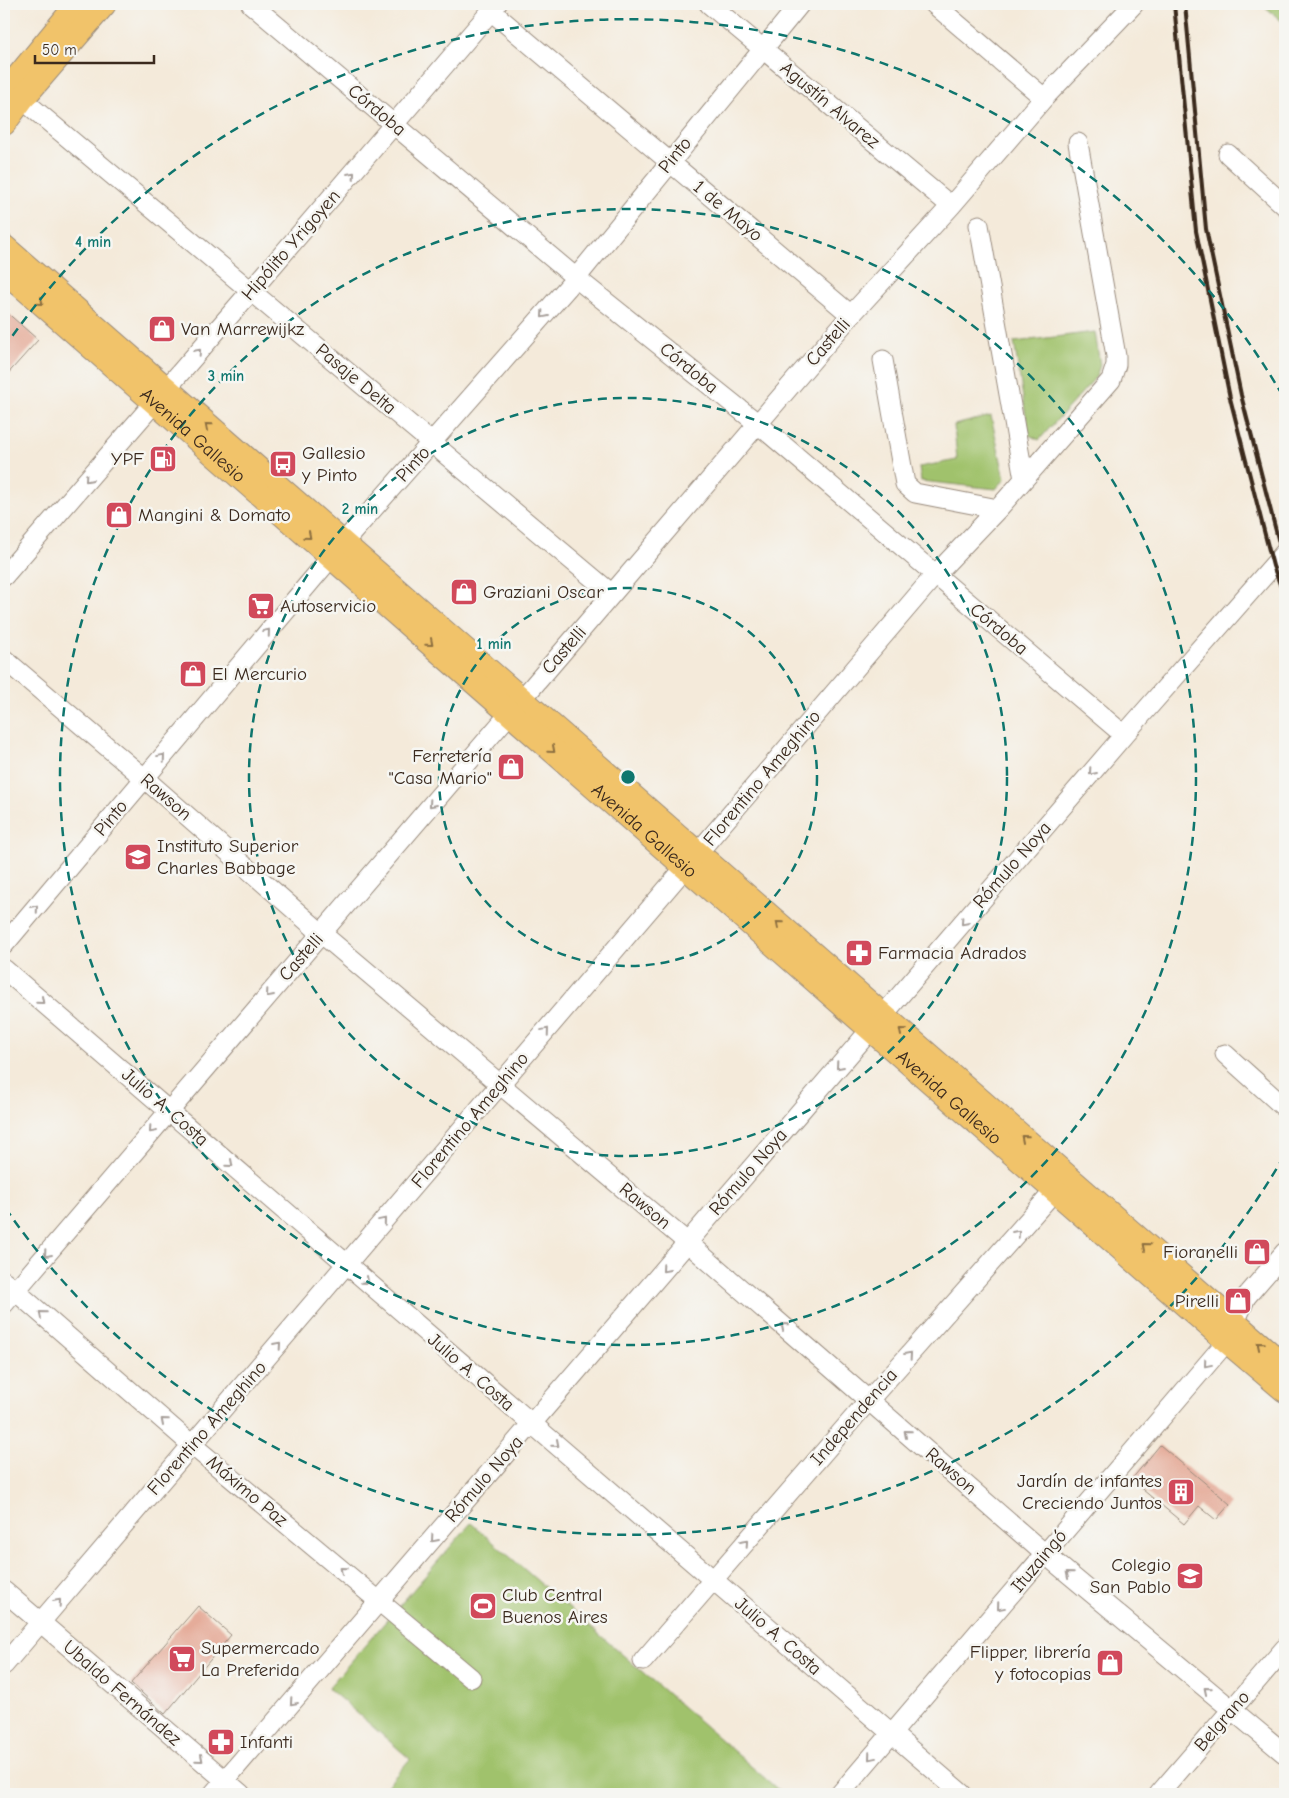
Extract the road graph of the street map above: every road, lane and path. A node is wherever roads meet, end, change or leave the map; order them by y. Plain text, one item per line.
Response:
1 (78, 4) edge
2 (104, 4) edge
3 (251, 4) edge
4 (709, 4) edge
5 (800, 4) edge
6 (1134, 4) edge
7 (494, 7) edge
8 (945, 7) edge
9 (763, 49) junction
10 (11, 94) edge
11 (1044, 98) junction
12 (4, 123) edge
13 (394, 125) junction
14 (1078, 143) dead end
15 (1228, 154) dead end
16 (670, 162) junction
17 (950, 206) junction
18 (1285, 206) edge
19 (979, 225) dead end
20 (4, 247) edge
21 (4, 270) edge
22 (576, 278) junction
23 (251, 292) junction
24 (851, 315) junction
25 (883, 360) dead end
26 (160, 396) junction
27 (757, 423) junction
28 (432, 442) junction
29 (1024, 480) junction
30 (998, 509) junction
31 (337, 550) junction
32 (1285, 552) edge
33 (4, 576) edge
34 (935, 576) junction
35 (612, 594) junction
36 (4, 659) edge
37 (516, 706) junction
38 (1124, 735) junction
39 (144, 778) junction
40 (692, 860) junction
41 (321, 933) junction
42 (4, 945) edge
43 (4, 969) edge
44 (877, 1022) junction
45 (1225, 1054) dead end
46 (501, 1084) junction
47 (1285, 1108) edge
48 (169, 1111) junction
49 (1061, 1183) junction
50 (688, 1243) junction
51 (1285, 1252) edge
52 (347, 1264) junction
53 (8, 1292) edge
54 (1231, 1332) junction
55 (1285, 1367) edge
56 (1285, 1390) edge
57 (869, 1400) junction
58 (532, 1424) junction
59 (192, 1445) junction
60 (1045, 1554) junction
61 (713, 1580) junction
62 (4, 1590) edge
63 (380, 1601) junction
64 (40, 1623) junction
65 (1285, 1648) edge
66 (643, 1661) dead end
67 (4, 1665) edge
68 (471, 1678) dead end
69 (1231, 1710) junction
70 (892, 1734) junction
71 (1285, 1754) edge
72 (219, 1788) edge
73 (241, 1794) edge
74 (840, 1794) edge
75 (962, 1794) edge
76 (1159, 1794) edge

1 - 10 main road
2 - 10 main road
3 - 13 street, Córdoba
4 - 9 street, Agustín Alvarez
5 - 9 street, Pinto
6 - 11 street, Castelli
7 - 13 street, Hipólito Yrigoyen
7 - 16 street, 1 de Mayo
8 - 11 street
9 - 16 street, Pinto
9 - 17 street, Agustín Alvarez
10 - 12 main road
10 - 23 street, Pasaje Delta
11 - 17 street, Castelli
13 - 22 street, Córdoba
23 -> 13 street, Hipólito Yrigoyen
14 - 29 street, Florentino Ameghino
15 - 18 street
16 - 22 street, Pinto
16 - 24 street, 1 de Mayo
17 - 24 street, Castelli
19 - 29 street
20 - 26 main road, Avenida Gallesio
21 -> 26 main road, Avenida Gallesio
22 - 27 street, Córdoba
22 -> 28 street, Pinto
26 -> 23 street, Hipólito Yrigoyen
23 - 28 street, Pasaje Delta
24 - 27 street, Castelli
25 - 30 street
26 - 31 main road, Avenida Gallesio
26 -> 33 street, Hipólito Yrigoyen
27 - 34 street, Córdoba
27 - 35 street, Castelli
28 - 31 street, Pinto
28 - 35 street, Pasaje Delta
29 - 30 street, Florentino Ameghino
30 - 34 street, Florentino Ameghino
31 - 37 main road, Avenida Gallesio
39 -> 31 street, Pinto
32 - 38 street, Rómulo Noya
34 - 38 street, Córdoba
34 - 40 street, Florentino Ameghino
35 - 37 street, Castelli
36 - 39 street, Rawson
37 - 40 main road, Avenida Gallesio
37 -> 41 street, Castelli
38 -> 44 street, Rómulo Noya
39 - 41 street, Rawson
42 -> 39 street, Pinto
40 - 44 main road, Avenida Gallesio
46 -> 40 street, Florentino Ameghino
41 - 46 street, Rawson
41 -> 48 street, Castelli
43 -> 48 street, Julio A. Costa
44 - 49 main road, Avenida Gallesio
44 -> 50 street, Rómulo Noya
45 - 47 street
46 - 50 street, Rawson
52 -> 46 street, Florentino Ameghino
48 -> 52 street, Julio A. Costa
48 -> 53 street, Castelli
49 - 54 main road, Avenida Gallesio
57 -> 49 street, Independencia
57 -> 50 street, Rawson
50 -> 58 street, Rómulo Noya
51 - 54 street, Ituzaingó
52 -> 58 street, Julio A. Costa
59 -> 52 street, Florentino Ameghino
59 -> 53 street, Máximo Paz
55 -> 54 main road, Avenida Gallesio
54 - 56 main road, Avenida Gallesio
54 -> 60 street, Ituzaingó
60 -> 57 street, Rawson
61 -> 57 street, Independencia
58 -> 61 street, Julio A. Costa
58 -> 63 street, Rómulo Noya
63 -> 59 street, Máximo Paz
64 -> 59 street, Florentino Ameghino
69 -> 60 street, Rawson
60 -> 70 street, Ituzaingó
61 - 66 street, Independencia
61 - 70 street, Julio A. Costa
62 - 64 street, Ubaldo Fernández
63 - 68 street, Máximo Paz
63 -> 72 street, Rómulo Noya
64 - 67 street, Florentino Ameghino
64 -> 72 street, Ubaldo Fernández
65 - 69 street, Belgrano
69 - 71 street, Rawson
69 - 76 street, Belgrano
70 -> 74 street, Ituzaingó
70 - 75 street, Julio A. Costa
72 - 73 street, Ubaldo Fernández

